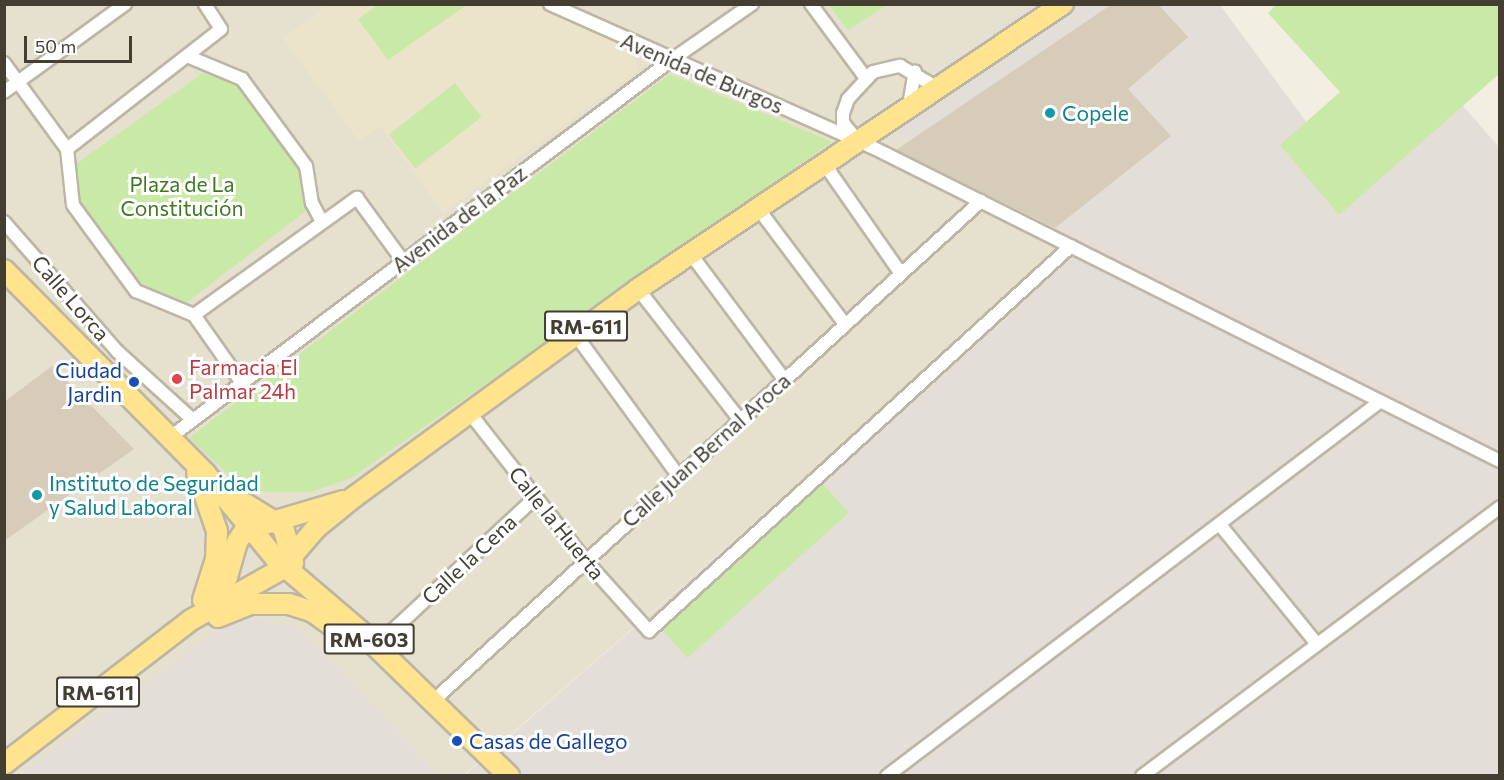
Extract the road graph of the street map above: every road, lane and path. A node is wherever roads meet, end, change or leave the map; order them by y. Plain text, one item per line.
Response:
1 (124, 4) edge
2 (205, 4) edge
3 (550, 4) edge
4 (752, 4) edge
5 (811, 4) edge
6 (1063, 4) edge
7 (187, 56) junction
8 (670, 61) junction
9 (4, 63) edge
10 (915, 72) junction
11 (865, 77) junction
12 (18, 82) junction
13 (936, 87) junction
14 (4, 92) edge
15 (909, 105) junction
16 (843, 112) junction
17 (823, 124) junction
18 (856, 140) junction
19 (67, 149) junction
20 (823, 162) junction
21 (981, 201) junction
22 (757, 207) junction
23 (4, 222) edge
24 (322, 222) junction
25 (1071, 246) junction
26 (690, 254) junction
27 (404, 261) junction
28 (4, 270) edge
29 (901, 274) junction
30 (638, 289) junction
31 (194, 315) junction
32 (845, 324) junction
33 (575, 334) junction
34 (784, 379) junction
35 (242, 383) junction
36 (1377, 404) junction
37 (469, 412) junction
38 (193, 420) junction
39 (740, 420) junction
40 (169, 438) junction
41 (184, 453) junction
42 (1500, 461) edge
43 (678, 475) junction
44 (212, 481) junction
45 (536, 496) junction
46 (354, 497) junction
47 (1500, 507) edge
48 (272, 519) junction
49 (1221, 526) junction
50 (243, 535) junction
51 (585, 560) junction
52 (283, 566) junction
53 (191, 620) junction
54 (1316, 643) junction
55 (376, 646) junction
56 (128, 669) junction
57 (433, 701) junction
58 (4, 764) edge
59 (509, 776) edge
60 (887, 776) edge
61 (1142, 776) edge

1 - 12 street
2 - 7 street
3 - 8 street, Avenida de Burgos
4 - 8 street, Avenida de la Paz
5 - 11 street
6 - 13 main road, RM-611
7 - 19 street
7 - 24 street
8 - 17 street, Avenida de Burgos
8 - 27 street, Avenida de la Paz
9 - 12 street
10 - 11 street
10 - 13 street
10 - 15 street
11 - 16 street
12 - 14 street
12 - 19 street
13 - 15 main road, RM-611
15 - 18 main road, RM-611
16 - 17 street
16 - 18 street
17 - 18 street, Avenida de Burgos
18 - 20 main road, RM-611
18 - 21 street, Avenida de Burgos
19 - 31 street
20 - 22 main road, RM-611
20 - 29 street
21 - 25 street, Avenida de Burgos
21 - 29 street, Calle Juan Bernal Aroca
22 - 26 main road, RM-611
22 - 32 street
23 - 38 street, Calle Lorca
24 - 27 street
24 - 31 street
25 - 36 street, Avenida de Burgos
25 - 51 street, Calle la Huerta
26 - 30 main road, RM-611
26 - 34 street
27 - 35 street, Avenida de la Paz
28 - 40 main road, Calle Lorca / RM-603
29 - 32 street, Calle Juan Bernal Aroca
30 - 33 main road, RM-611
30 - 39 street
31 - 35 street
32 - 34 street, Calle Juan Bernal Aroca
33 - 37 main road, RM-611
33 - 43 street
34 - 39 street, Calle Juan Bernal Aroca
35 - 38 street, Avenida de la Paz
36 - 42 street, Avenida de Burgos
36 - 49 street
37 - 45 street, Calle la Huerta
37 - 46 main road, RM-611
38 - 40 street, Avenida de la Paz
39 - 43 street, Calle Juan Bernal Aroca
40 - 41 main road, Calle Lorca / RM-603
41 - 44 main road, Calle Lorca / RM-603
41 - 53 main road
43 - 51 street, Calle Juan Bernal Aroca
44 - 48 main road
44 - 50 main road, Calle Lorca / RM-603
45 - 51 street, Calle la Huerta
45 - 55 street, Calle la Cena
46 - 48 main road, RM-611
46 - 52 main road, RM-611
47 - 54 street
48 - 50 main road, RM-611
48 - 52 main road
49 - 54 street
49 - 60 street
50 - 52 main road, Calle Lorca / RM-603
50 - 52 main road
50 - 53 main road, RM-611
51 - 57 street, Calle Juan Bernal Aroca
52 - 53 main road, RM-611
52 - 55 main road, RM-603
53 - 56 main road, RM-611
54 - 61 street
55 - 57 main road, RM-603
56 - 57 main road
56 - 58 main road, RM-611
57 - 59 main road, RM-603

